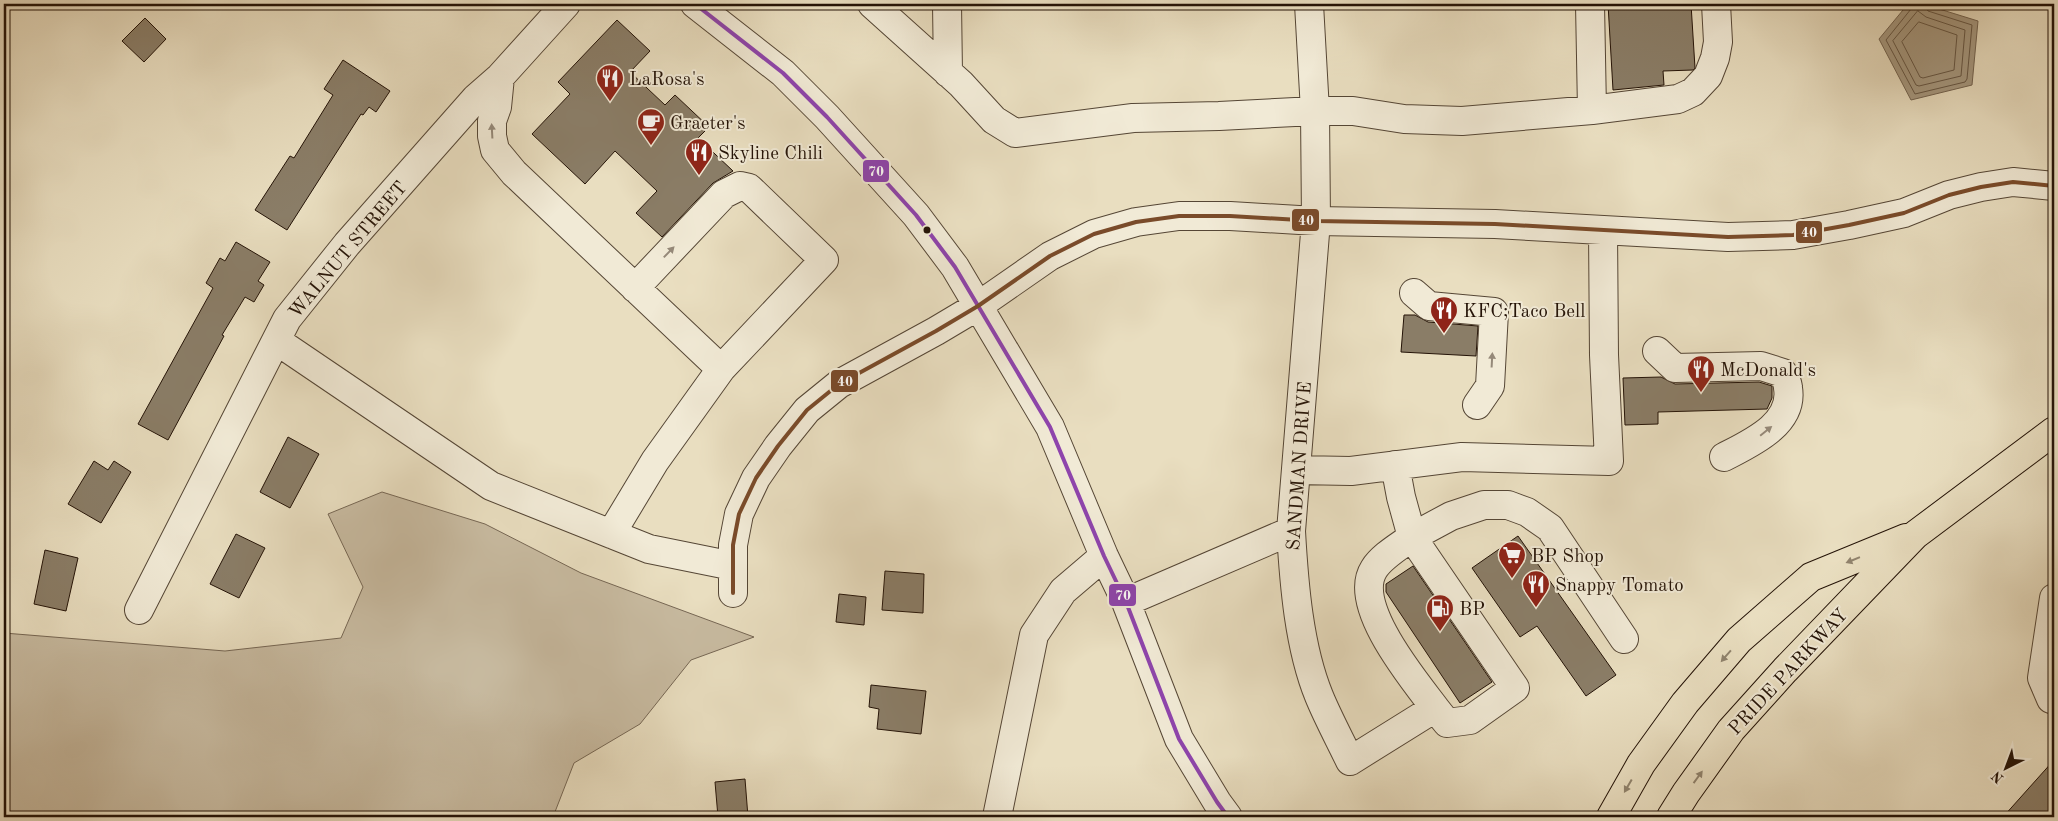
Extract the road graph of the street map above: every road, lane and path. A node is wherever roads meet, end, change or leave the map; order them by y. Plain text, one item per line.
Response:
1 (566, 4) edge
2 (695, 4) edge
3 (872, 4) edge
4 (947, 4) edge
5 (1310, 4) edge
6 (1590, 4) edge
7 (1716, 4) edge
8 (948, 73) junction
9 (500, 77) junction
10 (1592, 110) junction
11 (1315, 111) junction
12 (2054, 186) edge
13 (1316, 221) junction
14 (1603, 230) junction
15 (635, 288) junction
16 (1414, 293) dead end
17 (978, 306) junction
18 (277, 340) junction
19 (1657, 351) dead end
20 (721, 369) junction
21 (1476, 405) dead end
22 (2054, 431) edge
23 (1724, 457) dead end
24 (1395, 465) junction
25 (1296, 470) junction
26 (1291, 531) junction
27 (611, 534) junction
28 (1915, 535) junction
29 (1412, 537) junction
30 (1104, 556) junction
31 (733, 566) junction
32 (733, 593) dead end
33 (2054, 598) edge
34 (1126, 602) junction
35 (139, 610) dead end
36 (1624, 639) dead end
37 (2054, 700) edge
38 (1435, 708) junction
39 (997, 817) edge
40 (1228, 817) edge
41 (1611, 817) edge
42 (1671, 817) edge

1 - 9 street, WALNUT STREET
2 - 17 street
3 - 8 street
4 - 8 street
5 - 11 street, SANDMAN DRIVE
6 - 10 street
7 - 10 street
8 - 11 street
15 -> 9 street
9 - 18 street, WALNUT STREET
10 - 11 street
11 - 13 street, SANDMAN DRIVE
12 - 14 street
13 - 14 street
13 - 17 street
13 - 25 street, SANDMAN DRIVE
14 - 24 street
15 - 20 street
15 -> 20 street
21 -> 16 street
17 - 30 street
17 - 31 street
18 - 27 street
18 - 35 street, WALNUT STREET
23 -> 19 street
20 - 27 street
22 - 28 main road, PRIDE PARKWAY
24 - 25 street
24 - 29 street
25 - 26 street, SANDMAN DRIVE
26 - 34 street
26 - 38 street, SANDMAN DRIVE
27 - 31 street
28 -> 41 main road, PRIDE PARKWAY
42 -> 28 main road, PRIDE PARKWAY
29 - 36 street
29 - 38 street
29 - 38 street
30 - 34 street
30 - 39 street
31 - 32 street
33 - 37 street
34 - 40 street

